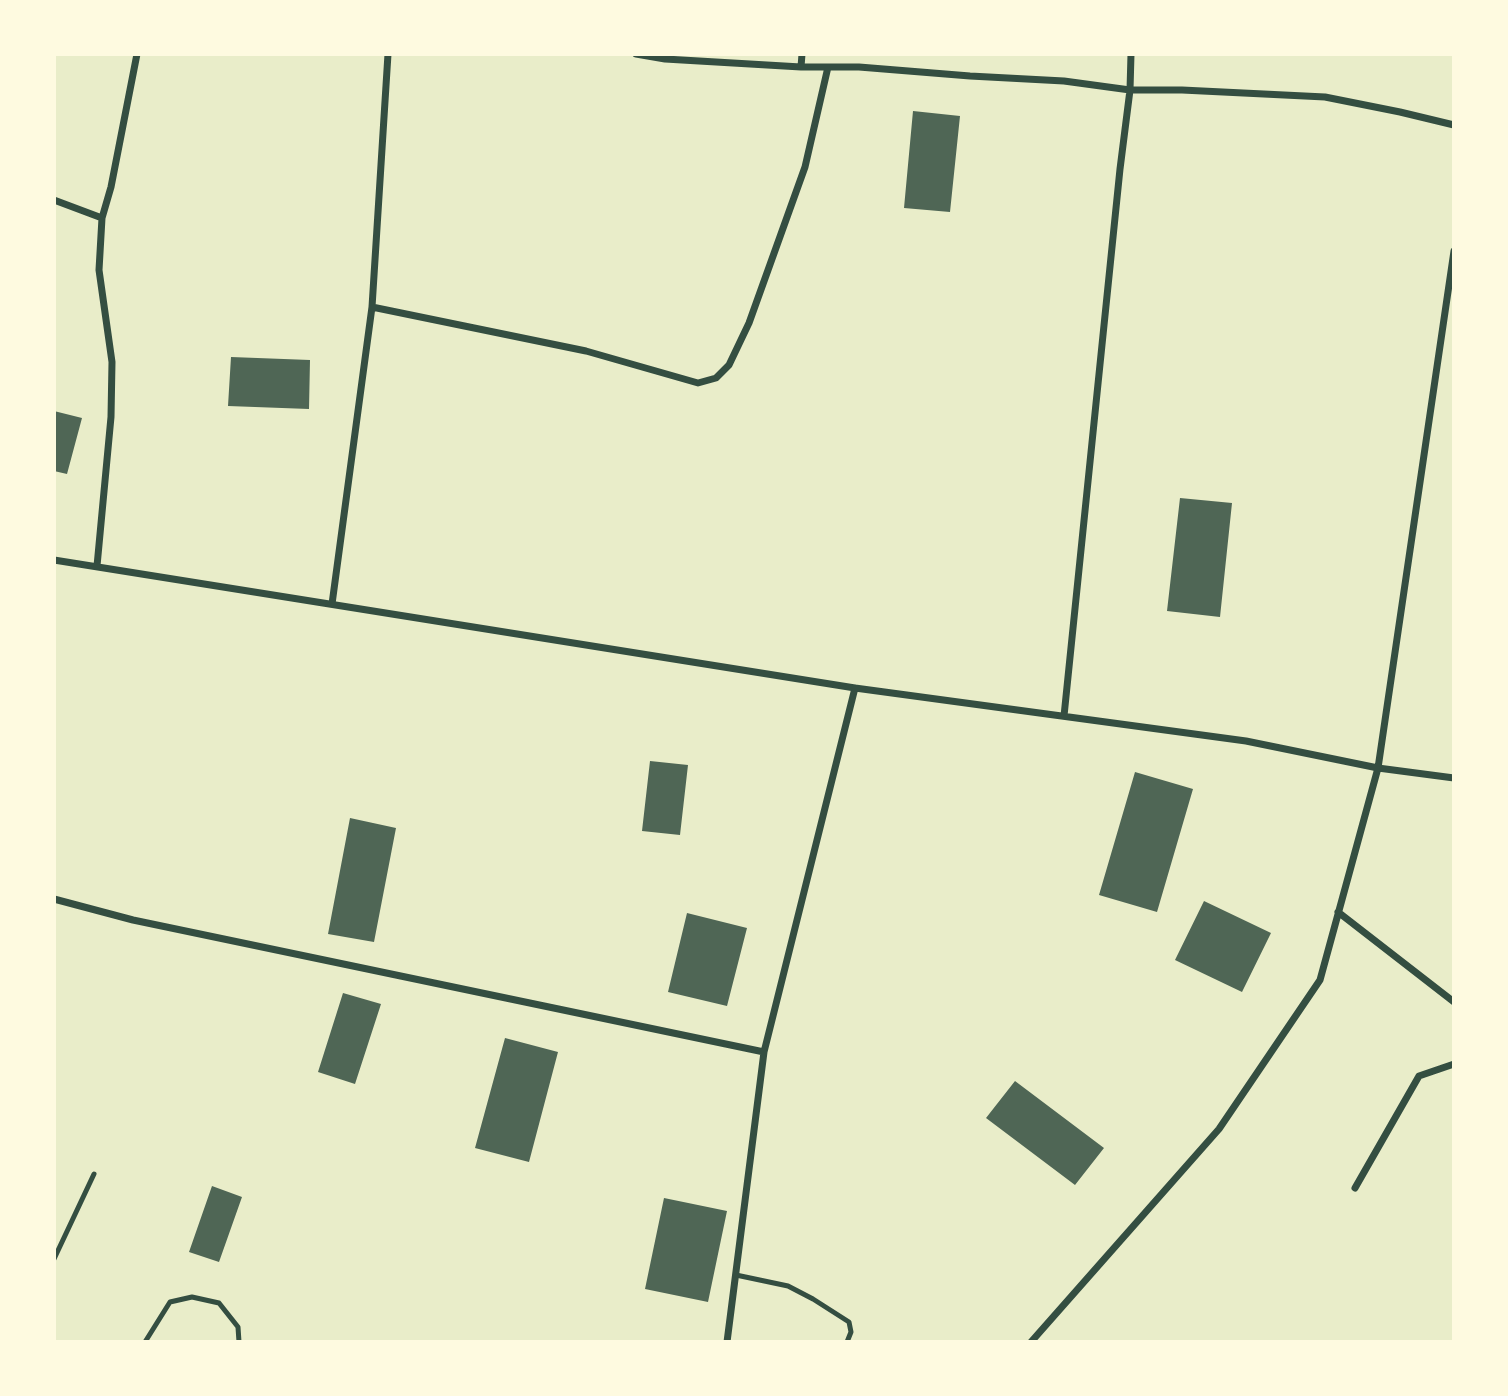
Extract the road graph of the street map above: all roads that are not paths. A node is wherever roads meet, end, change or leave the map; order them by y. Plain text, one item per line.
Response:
1 (137, 54) edge
2 (388, 54) edge
3 (636, 54) edge
4 (802, 54) edge
5 (1131, 54) edge
6 (801, 67) junction
7 (828, 67) junction
8 (1130, 90) junction
9 (1454, 125) edge
10 (54, 200) edge
11 (102, 218) junction
12 (1454, 251) edge
13 (372, 307) junction
14 (54, 560) edge
15 (97, 566) junction
16 (331, 604) junction
17 (855, 688) junction
18 (1064, 716) junction
19 (1378, 768) junction
20 (1454, 778) edge
21 (54, 899) edge
22 (1338, 912) junction
23 (1454, 1002) edge
24 (764, 1052) junction
25 (1454, 1064) edge
26 (94, 1174) dead end
27 (1355, 1188) dead end
28 (54, 1259) edge
29 (736, 1275) junction
30 (145, 1342) edge
31 (239, 1342) edge
32 (727, 1342) edge
33 (847, 1342) edge
34 (1031, 1342) edge

1 - 11 street
2 - 13 street
3 - 6 street
4 - 6 street
5 - 8 street
6 - 7 street
7 - 8 street
7 - 13 street
8 - 9 street
8 - 18 street
10 - 11 street
11 - 15 street
12 - 19 street
13 - 16 street
14 - 15 street
15 - 16 street
16 - 17 street
17 - 18 street
17 - 24 street
18 - 19 street
19 - 20 street
19 - 22 street
21 - 24 street
22 - 23 street
22 - 34 street
24 - 29 street
25 - 27 street
26 - 28 lane
29 - 32 street
29 - 33 lane
30 - 31 lane

